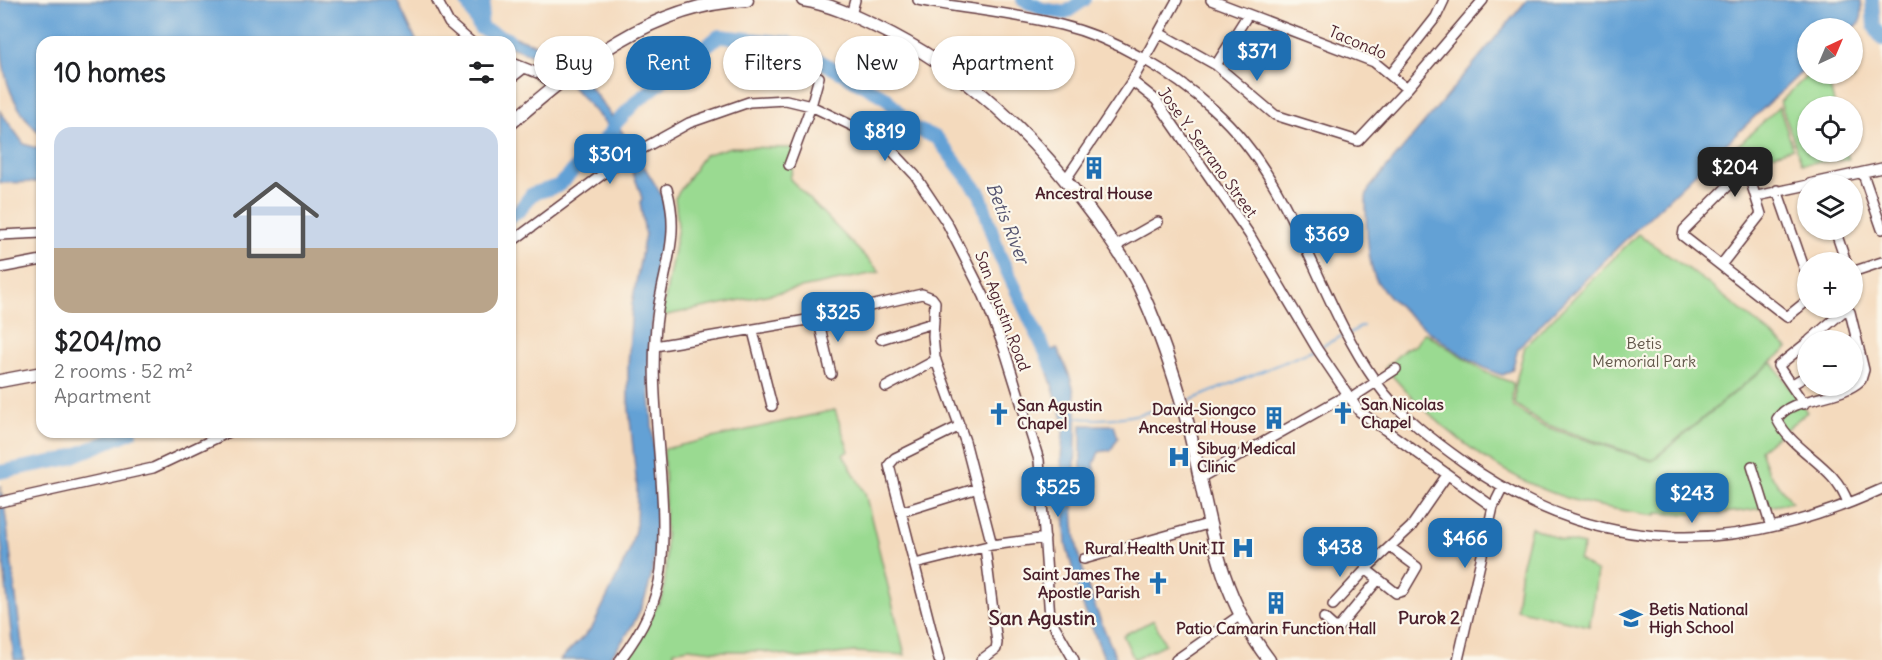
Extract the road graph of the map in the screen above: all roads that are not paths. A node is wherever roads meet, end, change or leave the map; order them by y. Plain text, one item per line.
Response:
1 (437, 0) edge
2 (747, 0) edge
3 (803, 0) edge
4 (855, 0) edge
5 (918, 0) edge
6 (1177, 0) edge
7 (1211, 0) edge
8 (1444, 0) edge
9 (1483, 0) edge
10 (851, 15) junction
11 (1247, 16) junction
12 (1159, 33) junction
13 (464, 36) edge
14 (614, 44) edge
15 (1142, 59) junction
16 (516, 64) edge
17 (1216, 65) junction
18 (525, 68) junction
19 (534, 72) edge
20 (1391, 74) junction
21 (516, 75) edge
22 (1132, 81) junction
23 (1407, 89) junction
24 (550, 90) edge
25 (816, 90) edge
26 (812, 106) junction
27 (516, 119) edge
28 (789, 165) dead end
29 (1882, 168) edge
30 (1863, 174) joint
31 (1066, 178) junction
32 (1797, 187) edge
33 (667, 189) dead end
34 (1777, 190) junction
35 (1757, 196) junction
36 (1158, 222) dead end
37 (1882, 229) edge
38 (36, 233) edge
39 (0, 235) edge
40 (516, 239) edge
41 (1114, 247) junction
42 (1799, 252) edge
43 (36, 261) edge
44 (1882, 262) edge
45 (1721, 265) junction
46 (0, 268) edge
47 (1863, 268) edge
48 (1797, 309) edge
49 (818, 318) junction
50 (933, 323) junction
51 (1822, 330) edge
52 (1853, 330) edge
53 (753, 331) junction
54 (881, 339) dead end
55 (655, 346) junction
56 (1797, 351) edge
57 (936, 360) junction
58 (1396, 369) dead end
59 (36, 374) edge
60 (831, 374) dead end
61 (0, 381) edge
62 (1797, 381) edge
63 (1376, 384) junction
64 (1791, 385) junction
65 (886, 387) dead end
66 (1823, 396) edge
67 (1348, 397) junction
68 (1803, 404) junction
69 (772, 406) dead end
70 (960, 426) junction
71 (216, 438) edge
72 (1752, 466) dead end
73 (1447, 475) junction
74 (1198, 478) junction
75 (978, 488) junction
76 (1502, 489) junction
77 (1882, 489) edge
78 (3, 502) edge
79 (1848, 503) junction
80 (1493, 507) junction
81 (901, 512) junction
82 (1208, 524) junction
83 (1771, 527) junction
84 (1045, 538) junction
85 (989, 546) junction
86 (1390, 547) junction
87 (1084, 559) dead end
88 (915, 564) junction
89 (1367, 570) junction
90 (1377, 581) junction
91 (1334, 605) dead end
92 (1239, 616) junction
93 (1324, 618) dead end
94 (620, 660) edge
95 (939, 660) edge
96 (981, 660) edge
97 (1074, 660) edge
98 (1176, 660) edge
99 (1269, 660) edge
100 (1458, 660) edge

1 - 13 street
2 - 14 main road
3 - 10 main road
4 - 10 street
5 - 15 street
6 - 12 street
7 - 11 street, Tacondo
8 - 20 street
9 - 23 street
10 - 31 main road
11 - 17 street
11 - 20 street, Tacondo
12 - 15 street
12 - 17 street
15 - 22 street
15 - 63 street
16 - 18 street
17 - 23 street
18 - 19 street
18 - 21 street
20 - 23 street, Tacondo
22 - 31 street
22 - 67 street, Jose Y. Serrano Street
24 - 27 main road
25 - 26 street
26 - 28 street
26 - 40 street, San Agustin Road
26 - 84 street, San Agustin Road
29 - 30 street
30 - 37 street
31 - 41 main road
32 - 34 street
33 - 55 street
34 - 35 street
34 - 42 street
35 - 45 street
35 - 45 street
36 - 41 street
38 - 39 street
41 - 74 main road
43 - 46 street
44 - 47 street
45 - 48 street
49 - 50 street
49 - 53 street
49 - 60 street
50 - 54 street
50 - 57 street
51 - 52 street
53 - 55 street
53 - 69 street
55 - 94 street
56 - 64 street
57 - 65 street
57 - 70 street
58 - 63 street
59 - 61 main road
62 - 64 street
63 - 67 street
63 - 76 street
64 - 68 street
66 - 68 street
67 - 73 street, Jose Y. Serrano Street
67 - 74 street
68 - 79 street
70 - 75 street
70 - 81 street
71 - 78 street
72 - 83 street
73 - 80 street, Jose Y. Serrano Street
73 - 86 street
74 - 82 main road
75 - 81 street
75 - 85 street
76 - 80 street
76 - 83 street
77 - 79 street
79 - 83 street
80 - 100 street
81 - 88 street
82 - 87 street
82 - 92 main road
84 - 85 street
84 - 97 street, San Agustin Road
85 - 88 street
85 - 96 street
86 - 89 street
86 - 90 street
88 - 95 street
89 - 90 street
89 - 91 street
90 - 93 street
92 - 98 street
92 - 99 main road

